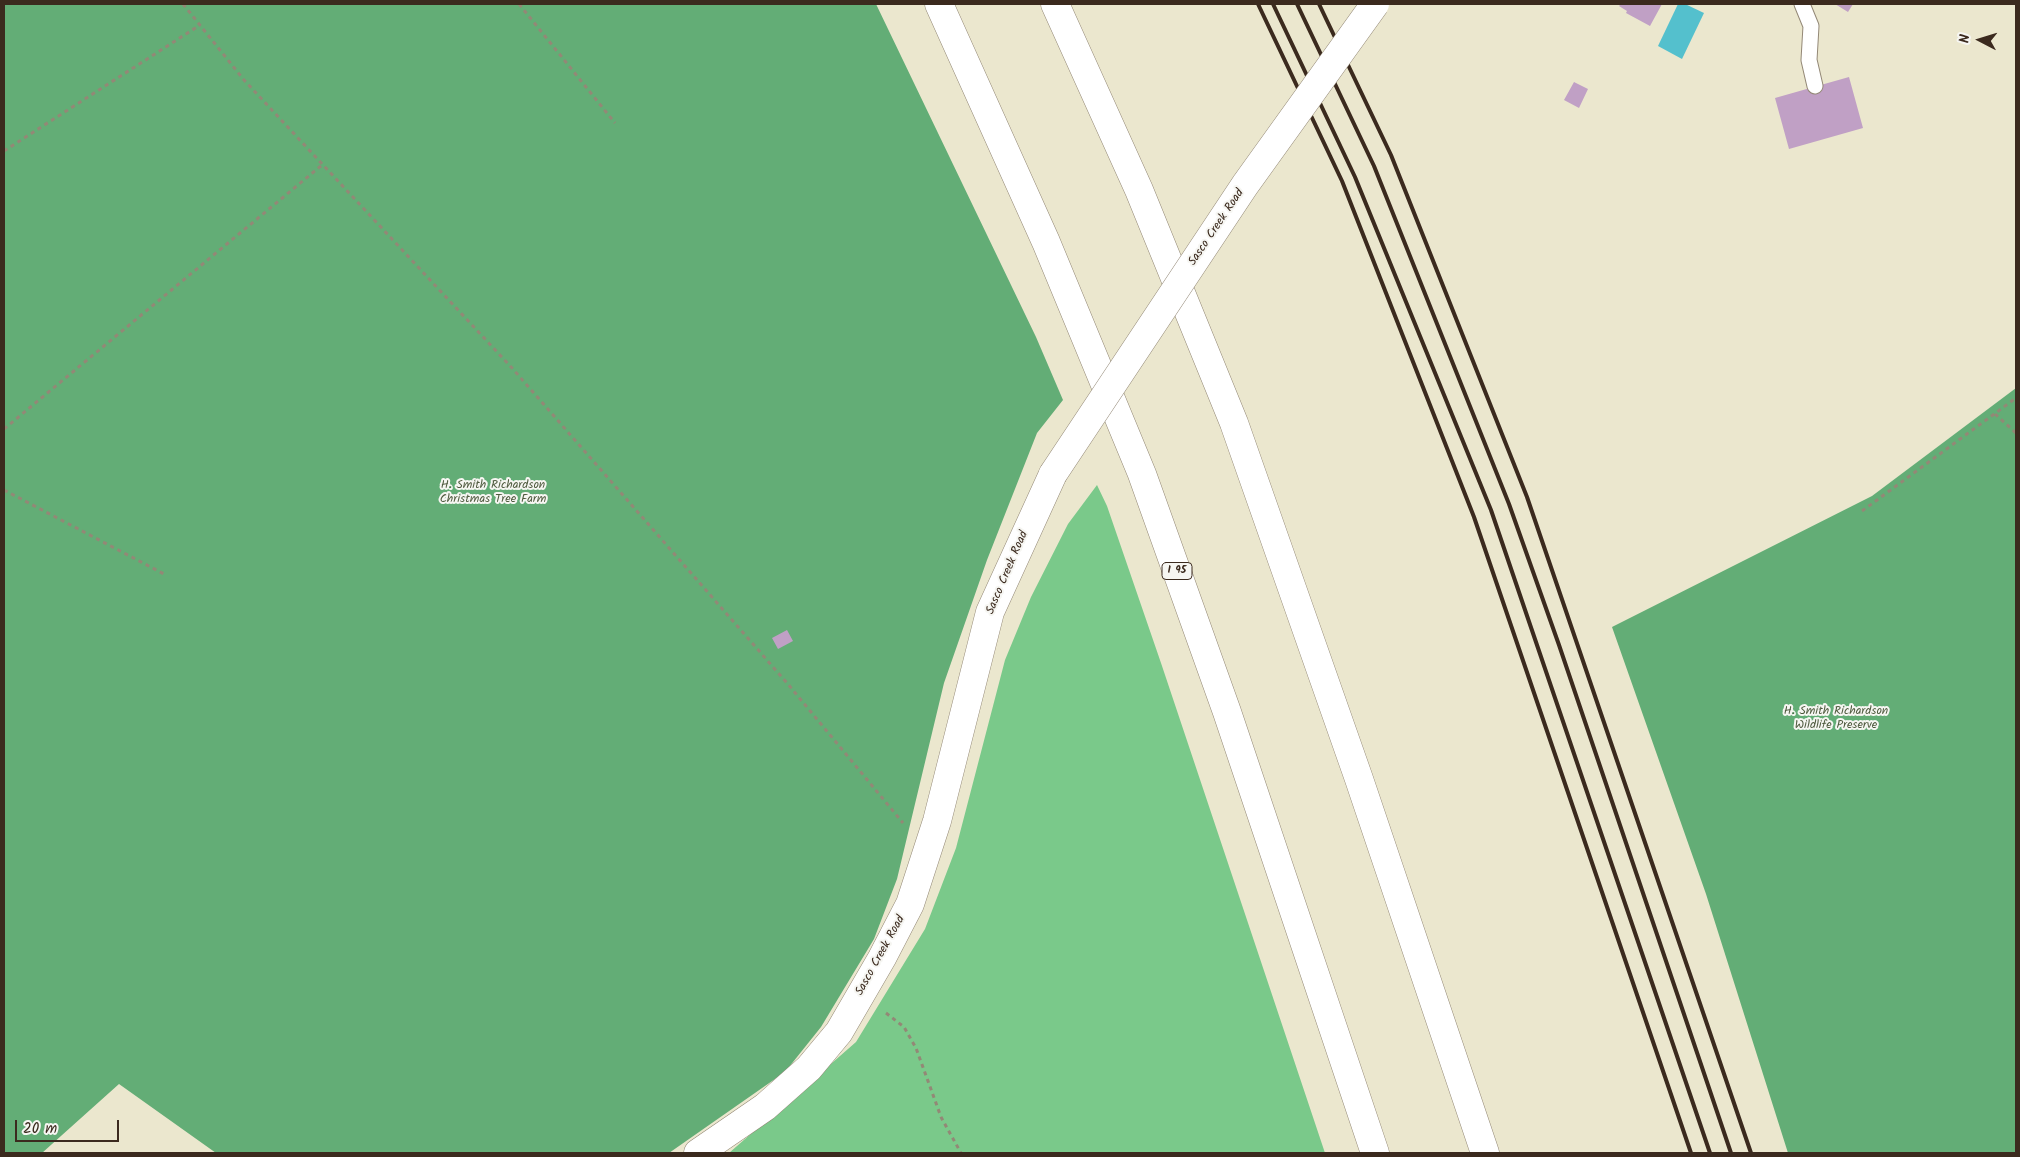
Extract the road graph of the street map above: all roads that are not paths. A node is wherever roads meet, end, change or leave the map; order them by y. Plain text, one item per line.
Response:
1 (939, 4) edge
2 (1055, 4) edge
3 (1375, 4) edge
4 (1802, 4) edge
5 (1815, 86) dead end
6 (698, 1153) edge
7 (1375, 1153) edge
8 (1485, 1153) edge

1 - 7 main road, I 95
2 - 8 main road
3 - 6 main road, Sasco Creek Road, bridge
4 - 5 lane

